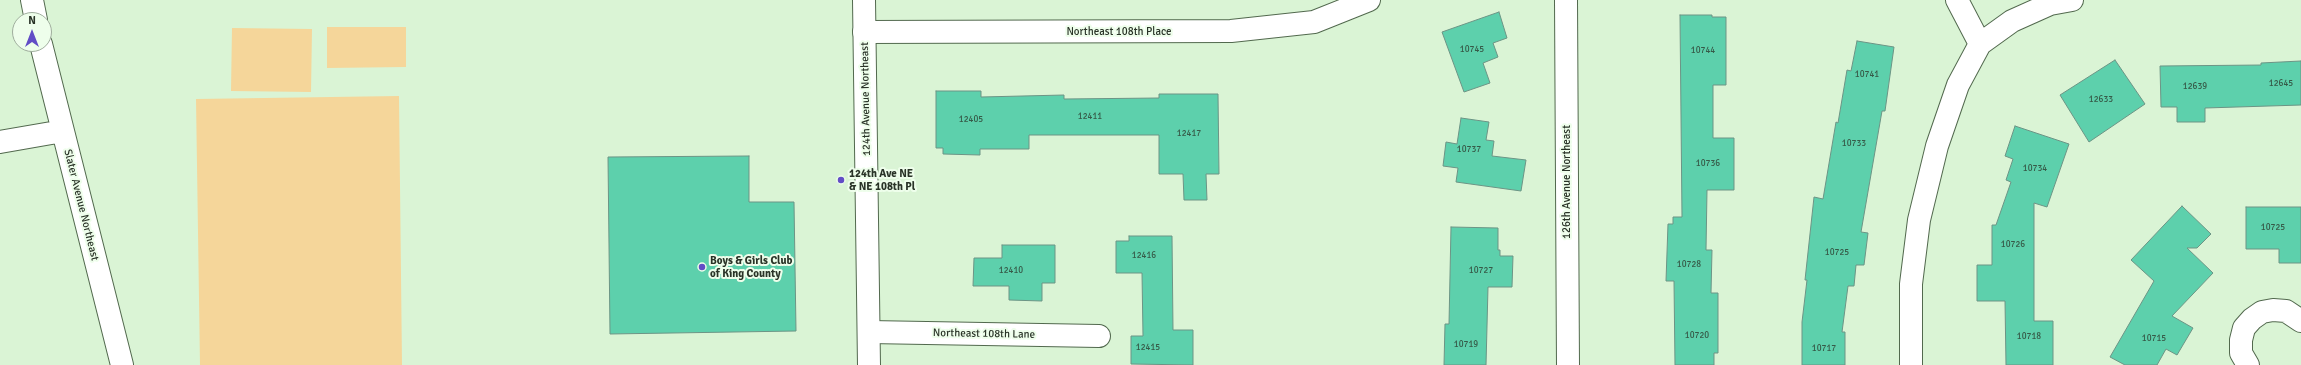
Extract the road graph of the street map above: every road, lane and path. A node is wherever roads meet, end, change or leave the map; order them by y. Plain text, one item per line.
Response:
1 (32, 0) edge
2 (864, 0) edge
3 (1369, 0) edge
4 (1566, 0) edge
5 (1957, 0) edge
6 (2072, 0) edge
7 (34, 12) edge
8 (864, 32) junction
9 (1980, 44) junction
10 (43, 52) edge
11 (63, 131) junction
12 (0, 142) edge
13 (2301, 321) edge
14 (869, 332) junction
15 (1099, 336) dead end
16 (122, 365) edge
17 (869, 365) edge
18 (1568, 365) edge
19 (1911, 365) edge
20 (2248, 365) edge

1 - 7 street
2 - 8 street, 124th Avenue Northeast
3 - 8 street, Northeast 108th Place
4 - 18 street, 126th Avenue Northeast
5 - 9 street
6 - 9 street
8 - 14 street, 124th Avenue Northeast
9 - 19 street
10 - 11 street, Slater Avenue Northeast
11 - 12 street
11 - 16 street, Slater Avenue Northeast
13 - 20 street
14 - 15 street, Northeast 108th Lane
14 - 17 street, 124th Avenue Northeast

